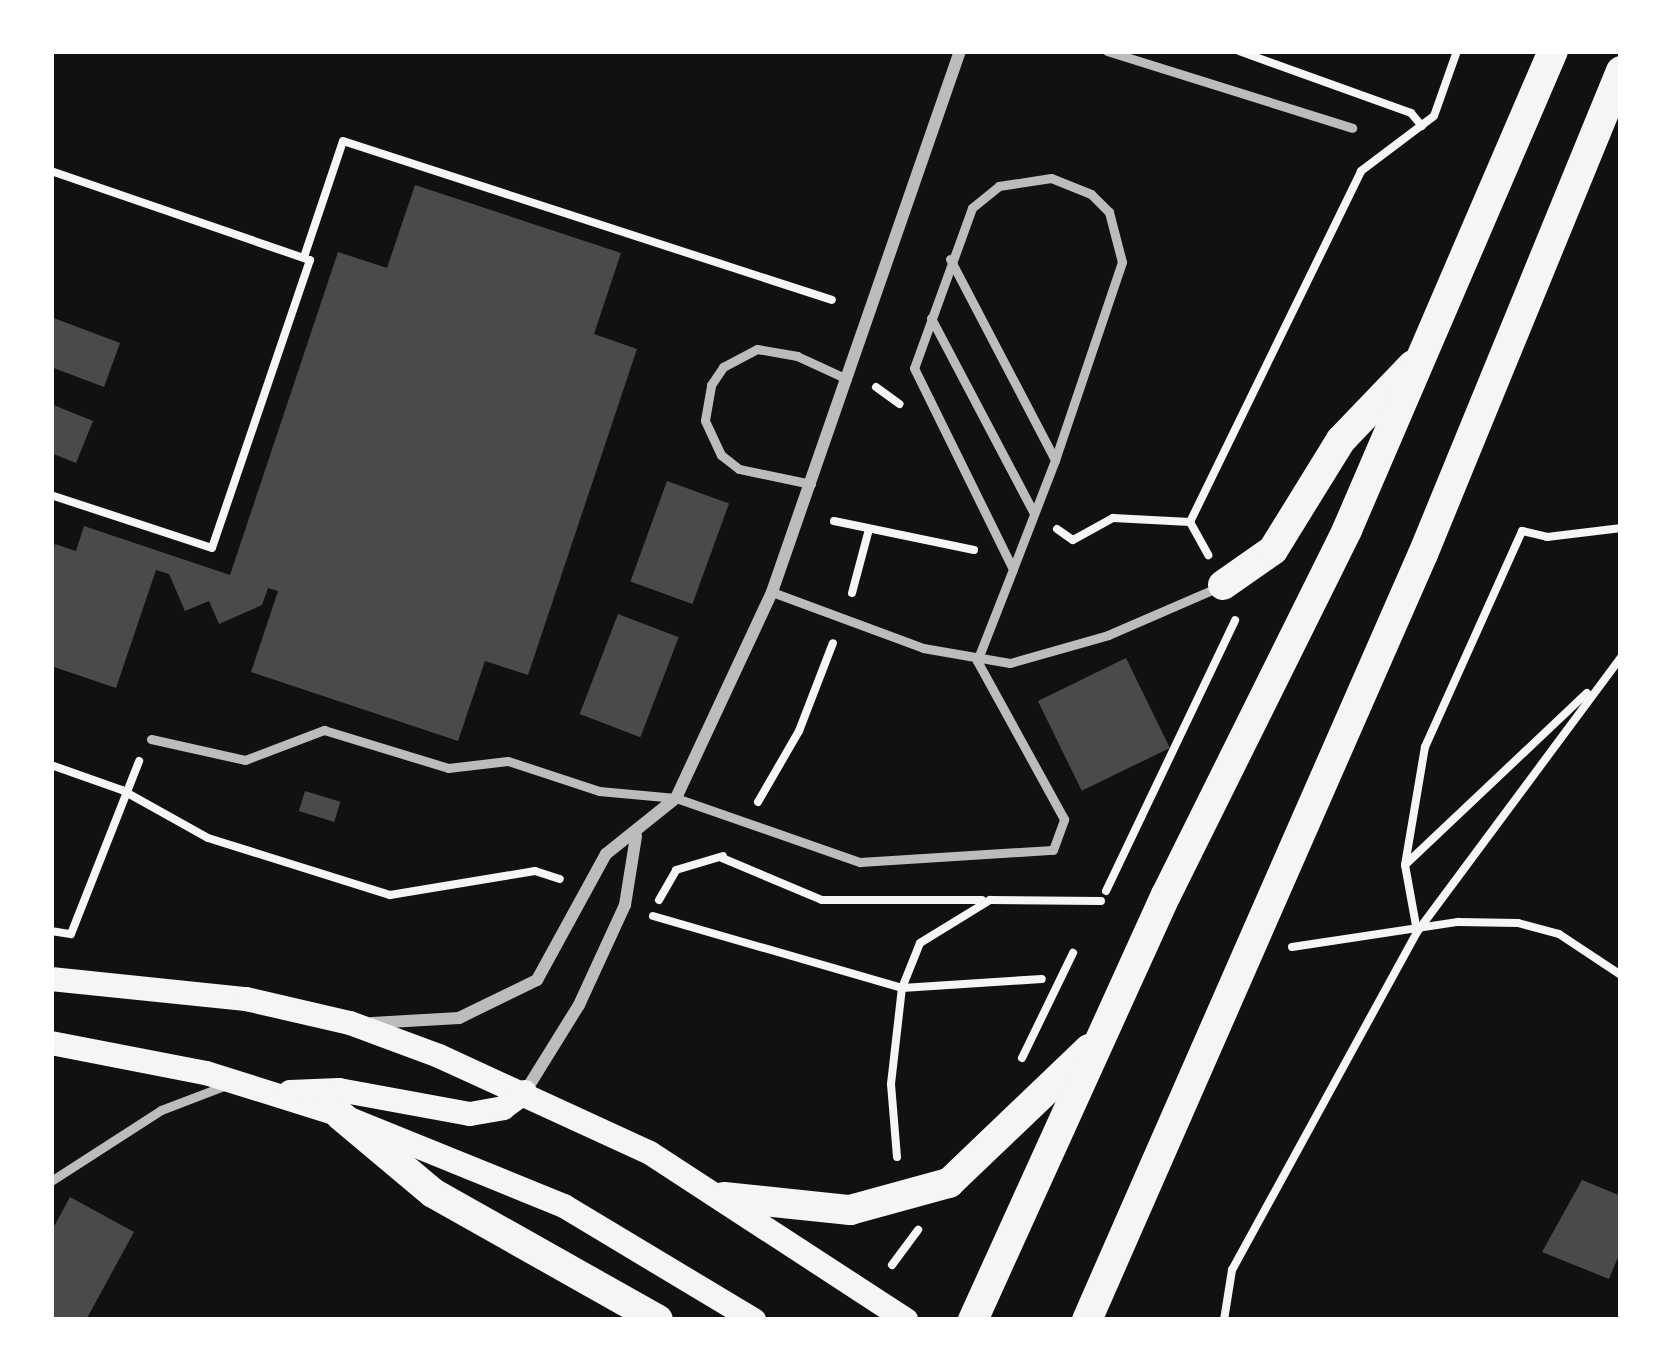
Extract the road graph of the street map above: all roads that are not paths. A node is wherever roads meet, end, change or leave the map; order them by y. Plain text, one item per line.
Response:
1 (960, 51) edge
2 (1107, 51) edge
3 (1553, 51) edge
4 (1621, 71) edge
5 (1352, 128) dead end
6 (950, 259) junction
7 (931, 318) junction
8 (1429, 347) junction
9 (847, 379) junction
10 (1055, 460) junction
11 (811, 484) junction
12 (1034, 513) junction
13 (1013, 569) junction
14 (772, 592) junction
15 (1228, 596) joint
16 (977, 661) junction
17 (152, 739) road end
18 (676, 798) junction
19 (636, 836) junction
20 (51, 980) edge
21 (350, 1023) junction
22 (1101, 1036) junction
23 (51, 1043) edge
24 (239, 1082) junction
25 (270, 1092) junction
26 (526, 1092) junction
27 (340, 1115) junction
28 (51, 1180) edge
29 (724, 1197) junction
30 (658, 1320) edge
31 (754, 1320) edge
32 (906, 1320) edge
33 (974, 1320) edge
34 (1087, 1320) edge

1 - 9 street
2 - 5 lane
3 - 8 main road
4 - 34 main road
6 - 7 lane
6 - 10 lane
6 - 10 lane
7 - 12 lane
7 - 13 lane
8 - 15 main road
8 - 22 main road
9 - 11 street
9 - 11 lane
10 - 12 lane
11 - 14 street
12 - 13 lane
13 - 16 lane
14 - 16 lane
14 - 18 street
15 - 16 lane
16 - 18 lane
17 - 18 lane
18 - 19 street
19 - 21 street
19 - 26 street
20 - 21 main road
21 - 26 main road
22 - 29 main road
22 - 33 main road
23 - 24 main road
24 - 25 main road
24 - 28 lane
25 - 26 main road
25 - 27 main road
26 - 29 main road
27 - 30 main road
27 - 31 main road
29 - 32 main road

